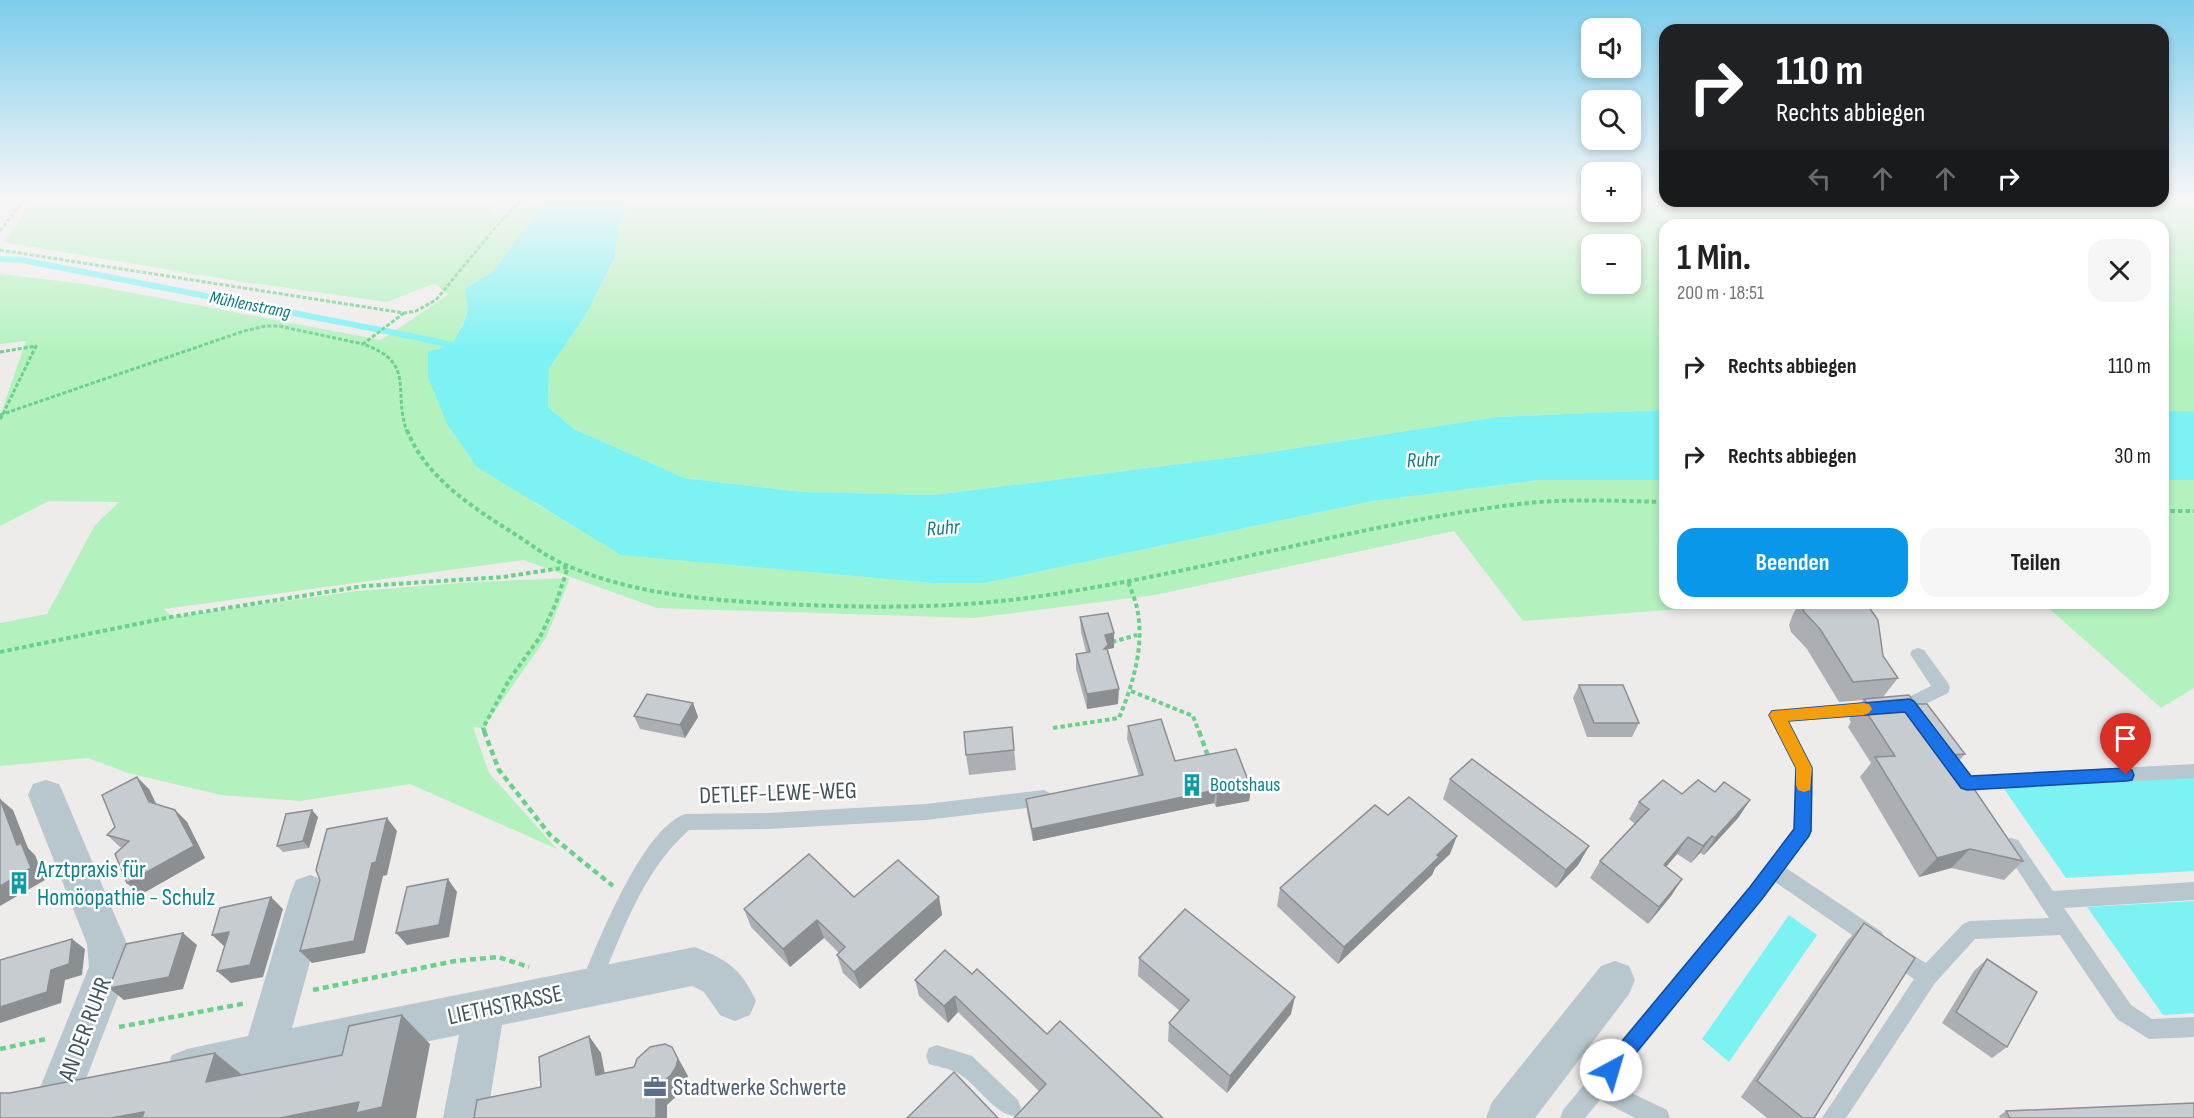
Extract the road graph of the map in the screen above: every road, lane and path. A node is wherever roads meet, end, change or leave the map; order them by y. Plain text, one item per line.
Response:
1 (478, 249) edge
2 (0, 250) edge
3 (404, 313) junction
4 (400, 316) joint
5 (363, 344) junction
6 (0, 352) edge
7 (2, 414) edge
8 (0, 420) edge
9 (1659, 502) edge
10 (2169, 511) edge
11 (2194, 511) edge
12 (568, 567) junction
13 (1128, 581) junction
14 (1138, 635) junction
15 (1112, 642) edge
16 (0, 652) edge
17 (1918, 654) dead end
18 (1131, 691) junction
19 (1909, 705) junction
20 (1922, 723) edge
21 (1053, 728) dead end
22 (1202, 764) edge
23 (1954, 766) edge
24 (2194, 771) edge
25 (1967, 783) junction
26 (46, 795) dead end
27 (1066, 795) edge
28 (1980, 802) edge
29 (2001, 832) edge
30 (1773, 870) junction
31 (2194, 891) edge
32 (310, 892) dead end
33 (628, 898) junction
34 (2048, 900) junction
35 (2066, 926) junction
36 (1928, 976) junction
37 (1615, 980) dead end
38 (589, 988) junction
39 (735, 1001) dead end
40 (482, 1022) junction
41 (2194, 1027) edge
42 (263, 1056) junction
43 (937, 1056) dead end
44 (150, 1077) edge
45 (104, 1086) edge
46 (1596, 1087) junction
47 (1010, 1108) dead end
48 (465, 1118) edge
49 (1508, 1118) edge
50 (1571, 1118) edge
51 (1659, 1118) edge
52 (1833, 1118) edge

1 - 3 path
2 - 3 path
3 - 4 path
4 - 5 path
5 - 7 path
5 - 12 path
6 - 7 path
7 - 8 path
9 - 13 path
10 - 11 path
12 - 13 path
12 - 16 path
12 - 33 path
13 - 14 path
14 - 15 path
14 - 18 path
17 - 19 lane
18 - 21 path
18 - 22 path
19 - 20 lane
19 - 30 lane
23 - 25 lane
24 - 25 lane
25 - 28 lane
26 - 45 street, AN DER RUHR
27 - 33 lane, DETLEF-LEWE-WEG
29 - 34 lane
30 - 36 lane
30 - 46 lane
31 - 34 lane
32 - 42 street
33 - 38 lane, DETLEF-LEWE-WEG
34 - 35 lane
35 - 36 lane
35 - 41 lane
36 - 52 lane
37 - 49 street
38 - 39 street, LIETHSTRASSE
38 - 40 street, LIETHSTRASSE
40 - 42 street, LIETHSTRASSE
40 - 48 street
42 - 44 street, LIETHSTRASSE
43 - 47 lane
46 - 50 lane
46 - 51 lane

